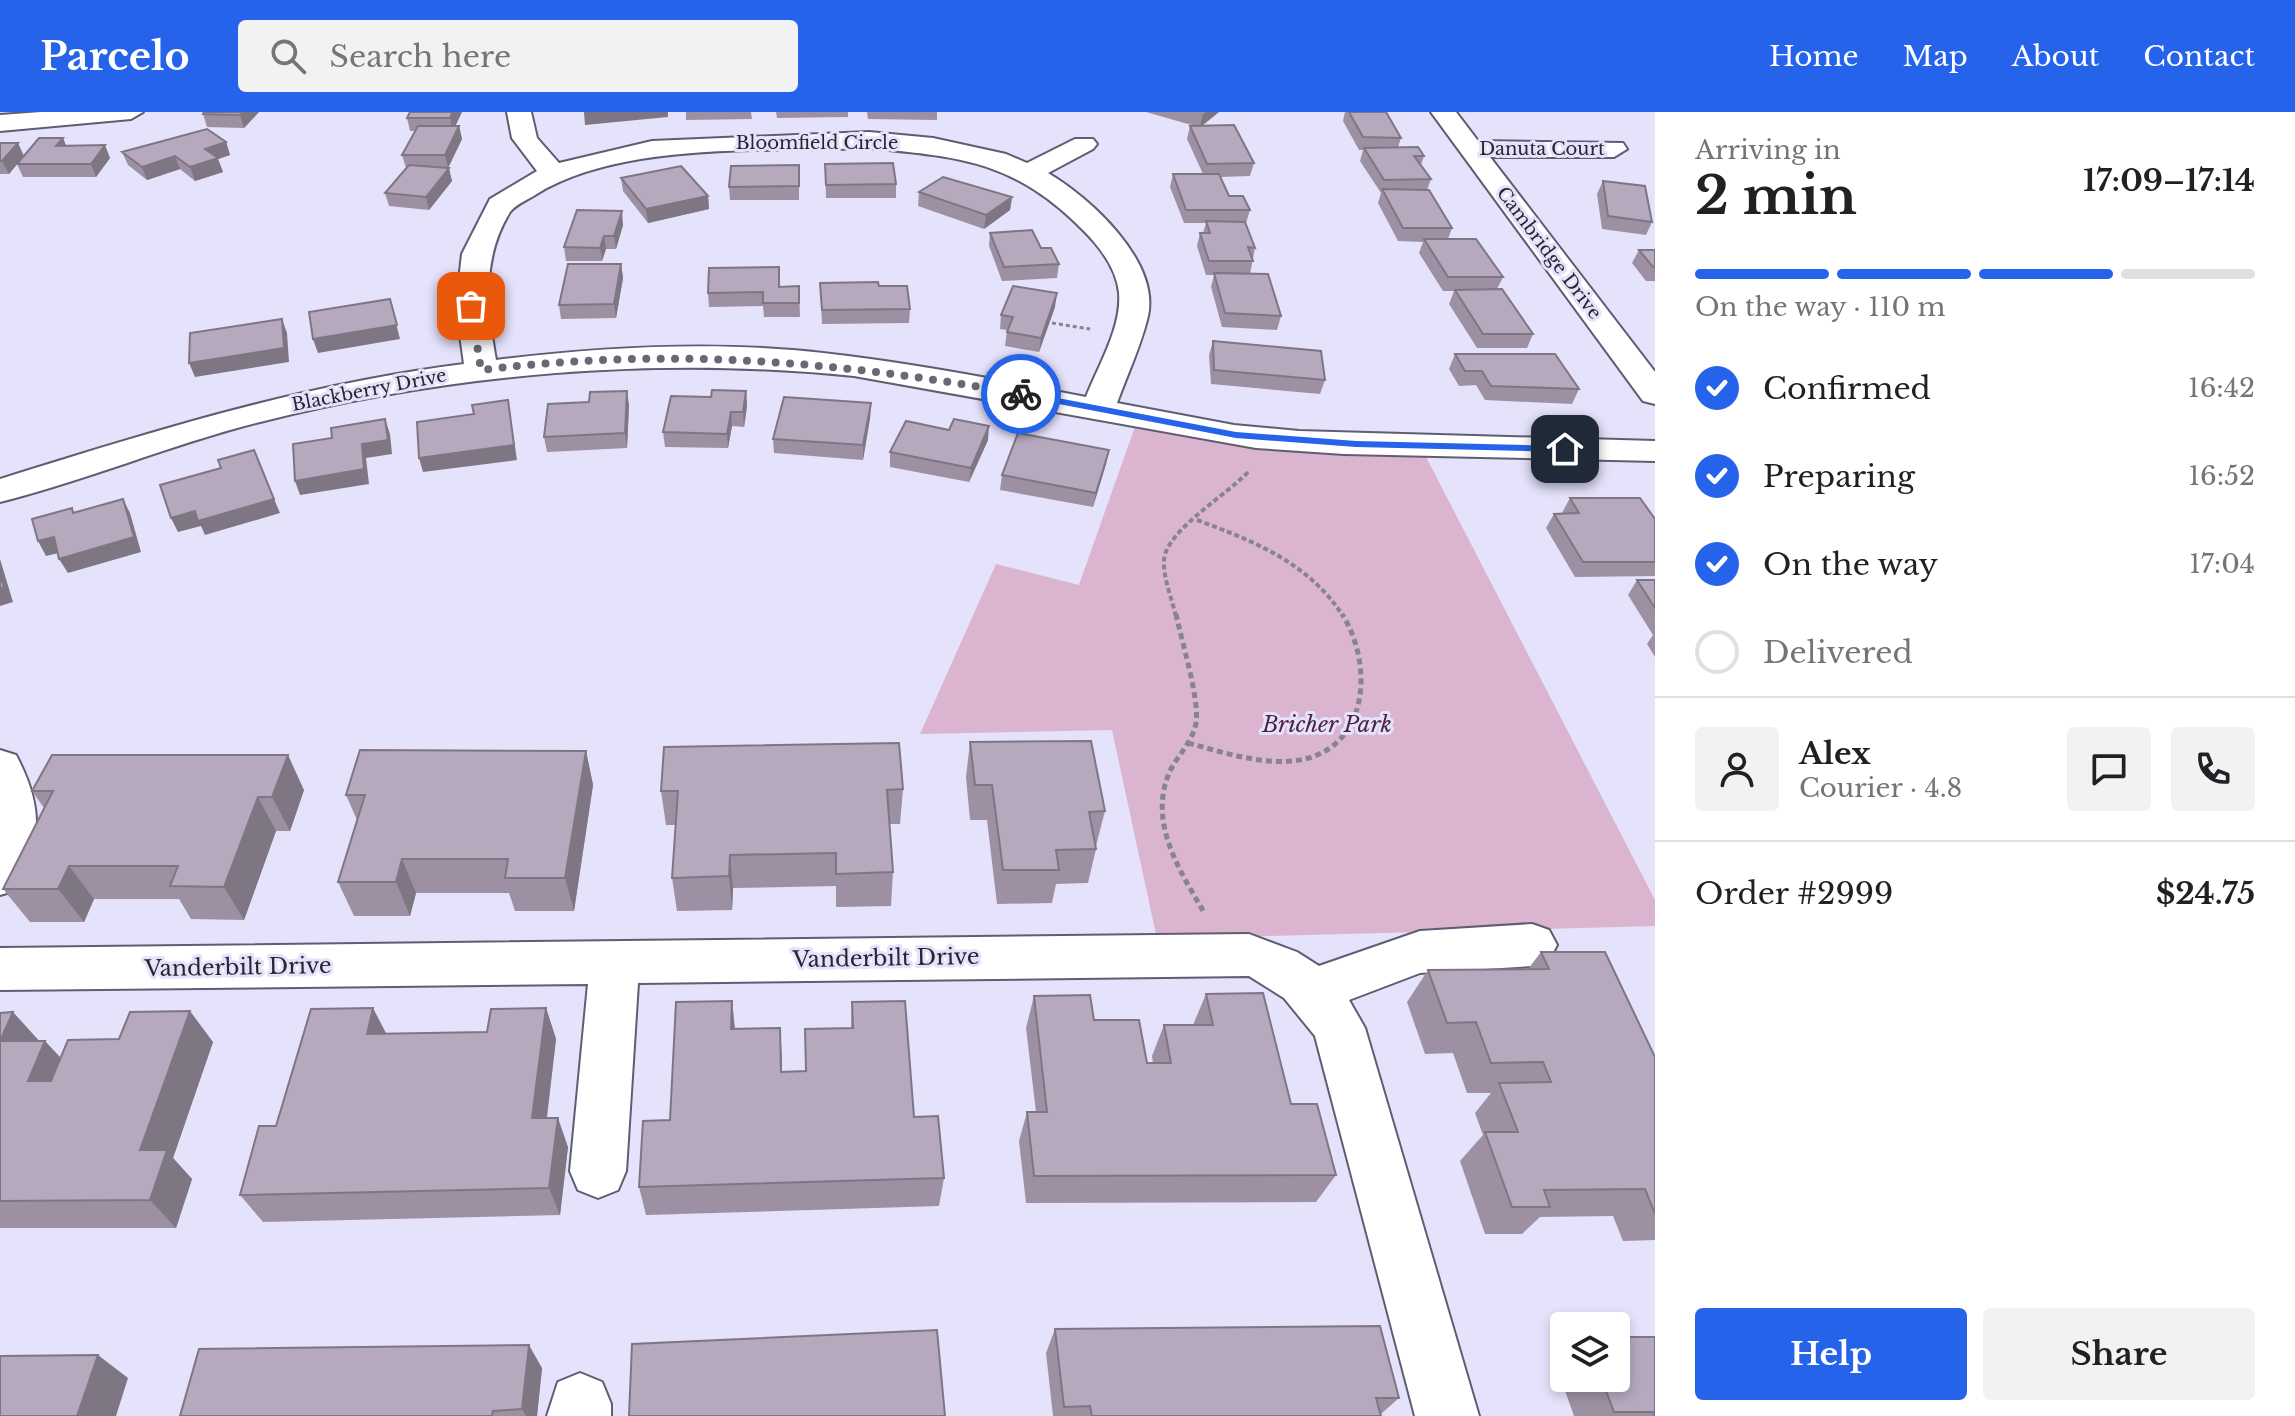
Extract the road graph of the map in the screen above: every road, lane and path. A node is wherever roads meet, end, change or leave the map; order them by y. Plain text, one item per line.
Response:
1 (131, 112) edge
2 (519, 112) edge
3 (1443, 112) edge
4 (0, 123) edge
5 (1084, 144) dead end
6 (1470, 149) junction
7 (1614, 149) dead end
8 (553, 172) junction
9 (1028, 173) junction
10 (1052, 323) edge
11 (1099, 331) dead end
12 (1643, 363) edge
13 (481, 370) junction
14 (1655, 394) edge
15 (1099, 408) junction
16 (1655, 451) edge
17 (1253, 467) dead end
18 (0, 491) edge
19 (1197, 520) junction
20 (1188, 743) junction
21 (0, 767) edge
22 (0, 876) edge
23 (1532, 945) dead end
24 (1215, 954) junction
25 (615, 962) junction
26 (0, 969) edge
27 (1315, 992) junction
28 (598, 1171) dead end
29 (1447, 1416) edge

1 - 4 street
2 - 8 street
3 - 6 street, Cambridge Drive
5 - 9 street
6 - 7 street, Danuta Court
6 - 12 street, Cambridge Drive
8 - 9 street, Bloomfield Circle
8 - 13 street, Bloomfield Circle
9 - 15 street, Bloomfield Circle
10 - 11 path
12 - 14 street, Cambridge Drive
13 - 15 street, Blackberry Drive
13 - 18 street, Blackberry Drive
15 - 16 street, Blackberry Drive
17 - 19 path
19 - 20 path
19 - 20 path
20 - 24 path
21 - 22 street
23 - 27 street
24 - 25 street, Vanderbilt Drive
24 - 27 street, Vanderbilt Drive
25 - 26 street, Vanderbilt Drive
25 - 28 street
27 - 29 street, Vanderbilt Drive

